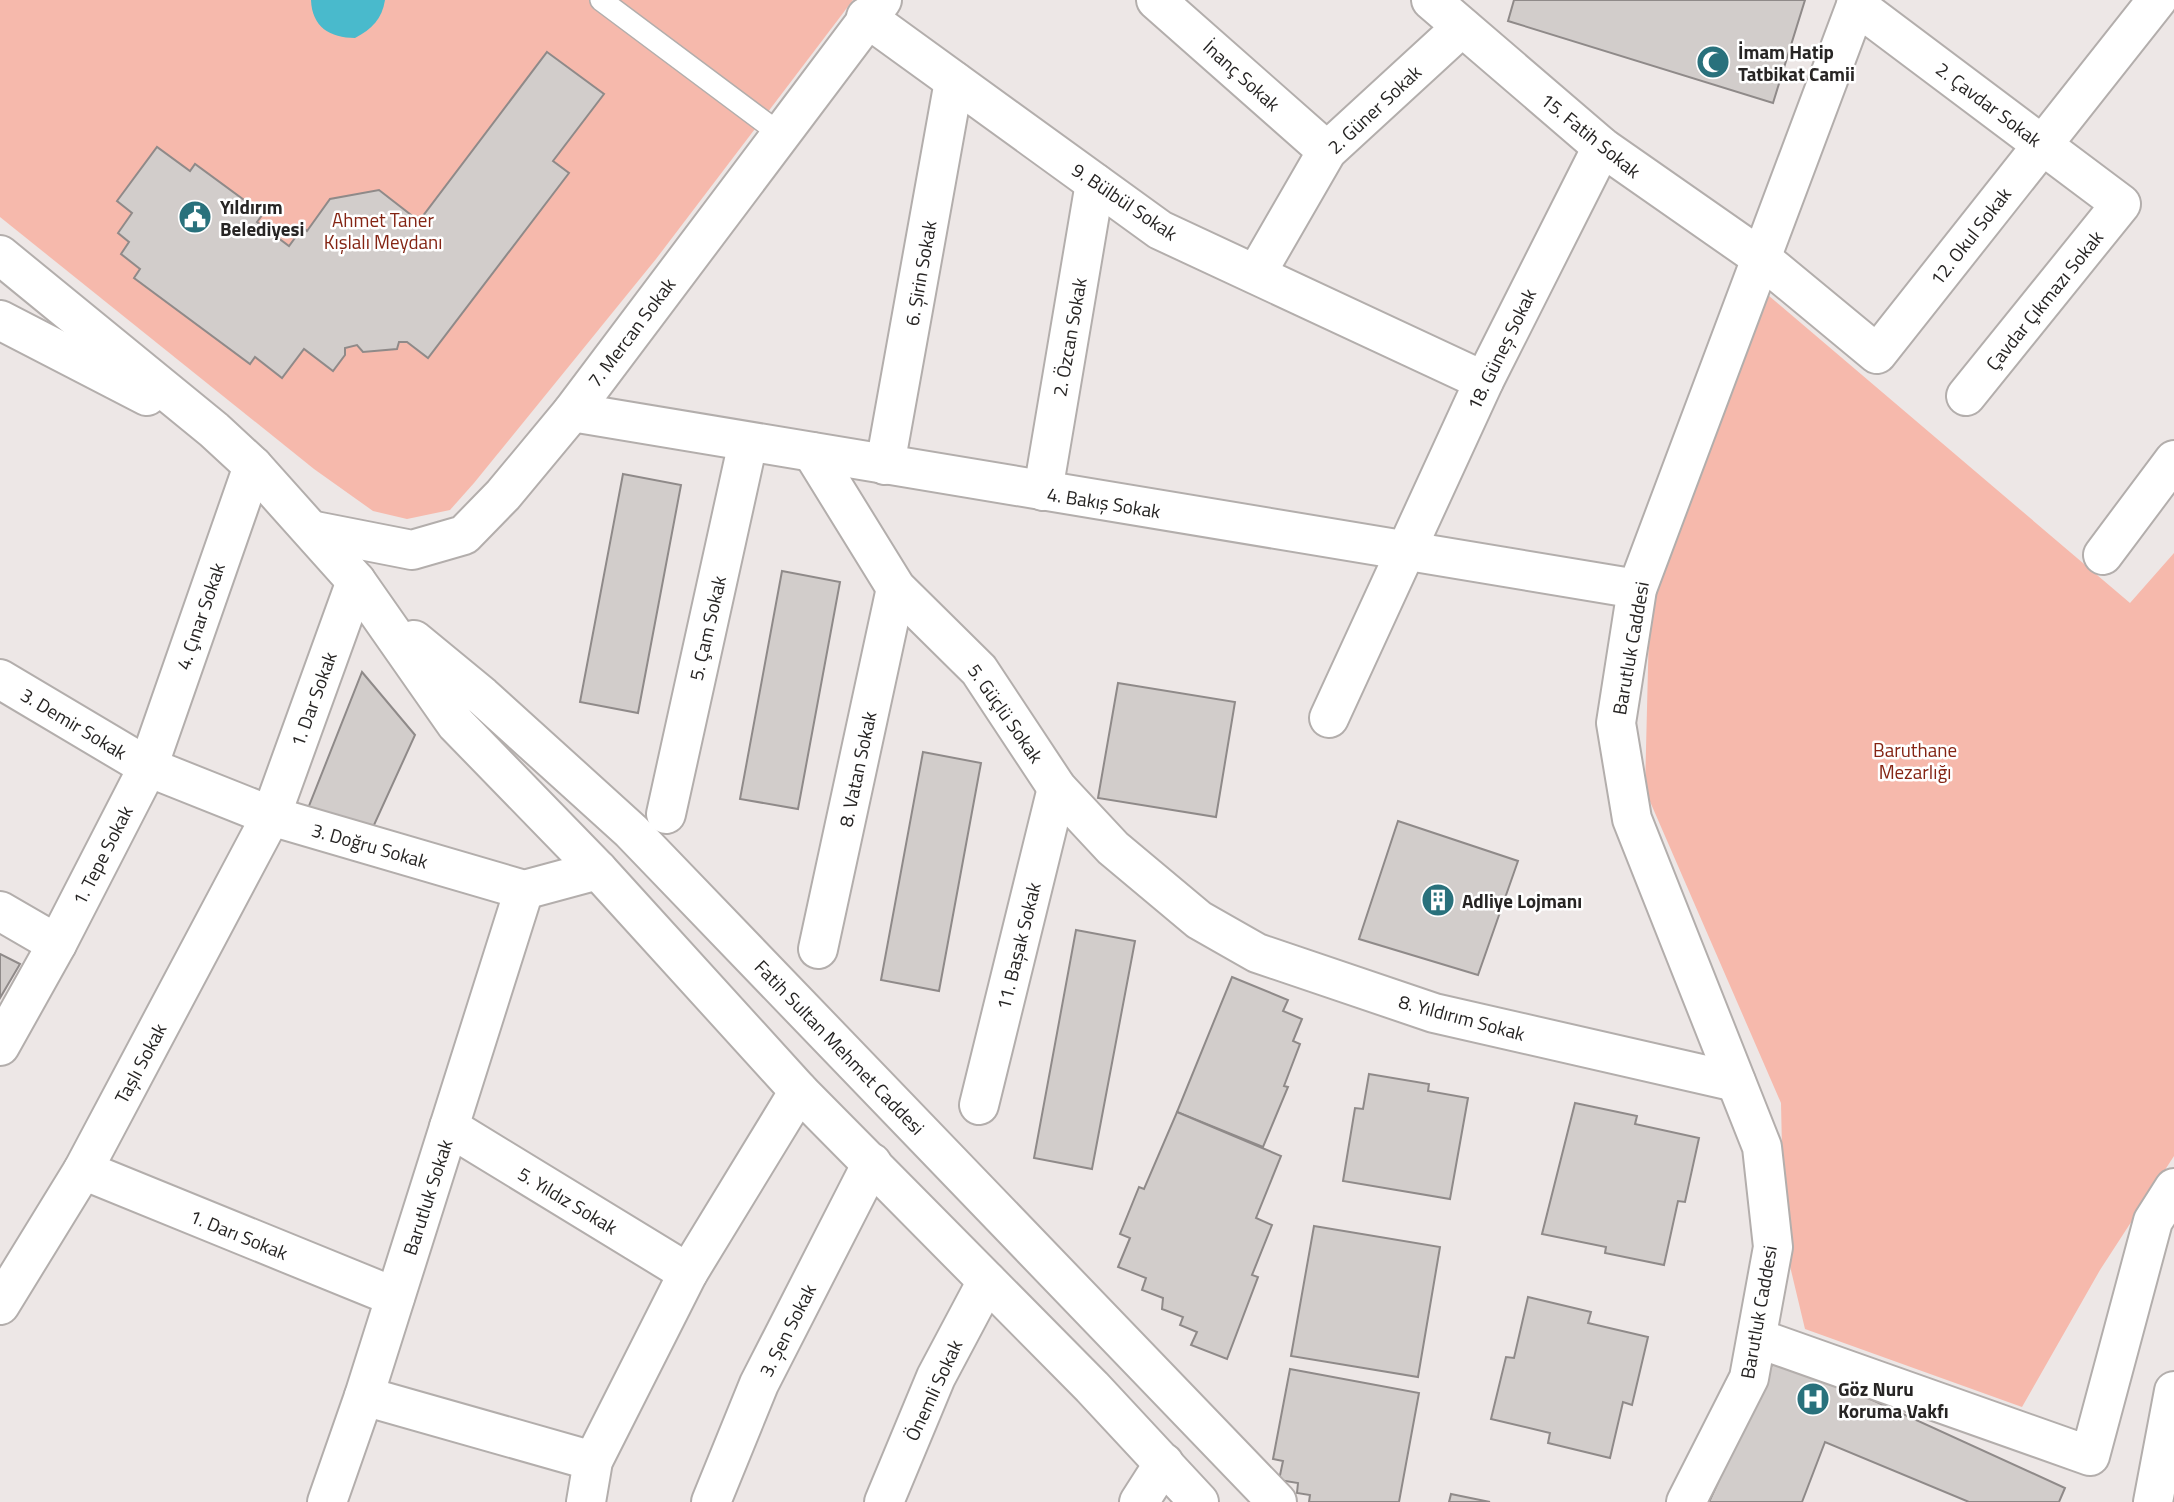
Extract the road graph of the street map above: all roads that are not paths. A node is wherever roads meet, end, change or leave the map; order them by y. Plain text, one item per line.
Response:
1 (601, 0) edge
2 (1156, 0) edge
3 (1431, 0) edge
4 (2157, 0) edge
5 (1857, 3) edge
6 (874, 8) edge
7 (1462, 27) junction
8 (954, 80) junction
9 (779, 133) junction
10 (2043, 144) junction
11 (1602, 147) junction
12 (1327, 151) junction
13 (1095, 183) junction
14 (2121, 204) joint
15 (0, 256) edge
16 (1760, 258) junction
17 (1256, 274) junction
18 (0, 320) edge
19 (1484, 380) junction
20 (1966, 396) dead end
21 (572, 412) junction
22 (214, 430) junction
23 (748, 442) junction
24 (812, 452) junction
25 (2174, 460) edge
26 (886, 465) junction
27 (253, 466) junction
28 (1043, 492) junction
29 (315, 531) junction
30 (1405, 552) junction
31 (2103, 555) dead end
32 (356, 581) junction
33 (896, 588) junction
34 (1637, 589) junction
35 (382, 614) junction
36 (0, 679) edge
37 (1329, 718) dead end
38 (148, 767) junction
39 (1057, 788) junction
40 (666, 814) dead end
41 (271, 816) junction
42 (598, 870) junction
43 (524, 890) junction
44 (0, 911) edge
45 (1199, 920) joint
46 (57, 944) junction
47 (818, 949) dead end
48 (0, 1046) edge
49 (1736, 1082) junction
50 (799, 1091) junction
51 (979, 1105) dead end
52 (449, 1127) junction
53 (872, 1163) junction
54 (83, 1170) junction
55 (2174, 1188) edge
56 (688, 1273) junction
57 (987, 1281) junction
58 (395, 1297) junction
59 (0, 1306) edge
60 (1757, 1338) junction
61 (2174, 1391) edge
62 (364, 1396) junction
63 (593, 1461) junction
64 (1164, 1463) junction
65 (327, 1502) edge
66 (586, 1502) edge
67 (711, 1502) edge
68 (884, 1502) edge
69 (1139, 1502) edge
70 (1199, 1502) edge
71 (1277, 1502) edge
72 (1686, 1502) edge
73 (2153, 1502) edge

1 - 9 lane
2 - 12 street, İnanç Sokak
3 - 7 street, 15. Fatih Sokak
4 - 10 street, 12. Okul Sokak
5 - 10 street, 2. Çavdar Sokak
5 - 16 street, Barutluk Caddesi
6 - 8 street, 9. Bülbül Sokak
6 - 9 street, 7. Mercan Sokak
7 - 11 street, 15. Fatih Sokak
7 - 12 street, 2. Güner Sokak
8 - 13 street, 9. Bülbül Sokak
8 - 26 street, 6. Şirin Sokak
9 - 21 street, 7. Mercan Sokak
10 - 14 street, 2. Çavdar Sokak
10 - 16 street, 12. Okul Sokak
11 - 16 street, 15. Fatih Sokak
11 - 19 street, 18. Güneş Sokak
12 - 17 street, 2. Güner Sokak
13 - 17 street, 9. Bülbül Sokak
13 - 28 street, 2. Özcan Sokak
14 - 20 street, Çavdar Çıkmazı Sokak
15 - 22 street, Fatih Sultan Mehmet Caddesi
16 - 34 street, Barutluk Caddesi
17 - 19 street, 9. Bülbül Sokak
18 - 22 street, Fatih Sultan Mehmet Caddesi
19 - 30 street, 18. Güneş Sokak
21 - 23 street, 4. Bakış Sokak
21 - 29 street, 7. Mercan Sokak
22 - 27 street, Fatih Sultan Mehmet Caddesi
23 - 24 street, 4. Bakış Sokak
23 - 40 street, 5. Çam Sokak
24 - 26 street, 4. Bakış Sokak
24 - 33 street, 5. Güçlü Sokak
25 - 31 street
26 - 28 street, 4. Bakış Sokak
27 - 29 street, Fatih Sultan Mehmet Caddesi
27 - 38 street, 4. Çınar Sokak
28 - 30 street, 4. Bakış Sokak
29 - 32 street, Fatih Sultan Mehmet Caddesi
30 - 34 street, 4. Bakış Sokak
30 - 37 street, 18. Güneş Sokak
32 - 35 street, Fatih Sultan Mehmet Caddesi
32 - 41 street, 1. Dar Sokak
33 - 39 street, 5. Güçlü Sokak
33 - 47 street, 8. Vatan Sokak
34 - 49 street, Barutluk Caddesi
35 - 42 street, Fatih Sultan Mehmet Caddesi
35 - 71 street, Fatih Sultan Mehmet Caddesi
36 - 38 street, 3. Demir Sokak
38 - 41 street, 3. Doğru Sokak
38 - 46 street, 1. Tepe Sokak
39 - 45 street, 5. Güçlü Sokak
39 - 51 street, 11. Başak Sokak
41 - 43 street, 3. Doğru Sokak
41 - 54 street, Taşlı Sokak
42 - 43 street
42 - 50 street, Fatih Sultan Mehmet Caddesi
43 - 52 street, Barutluk Sokak
44 - 46 street
45 - 49 street, 8. Yıldırım Sokak
46 - 48 street, 1. Tepe Sokak
49 - 60 street, Barutluk Caddesi
50 - 53 street, Fatih Sultan Mehmet Caddesi
50 - 56 street
52 - 56 street, 5. Yıldız Sokak
52 - 58 street, Barutluk Sokak
53 - 57 street, Fatih Sultan Mehmet Caddesi
53 - 67 street, 3. Şen Sokak
54 - 58 street, 1. Darı Sokak
54 - 59 street, Taşlı Sokak
55 - 60 street
56 - 63 street
57 - 64 street, Fatih Sultan Mehmet Caddesi
57 - 68 street, Önemli Sokak
58 - 62 street, Barutluk Sokak
60 - 72 street, Barutluk Caddesi
61 - 73 street
62 - 63 street
62 - 65 street, Barutluk Sokak
63 - 66 street
64 - 69 street
64 - 70 street, Fatih Sultan Mehmet Caddesi

